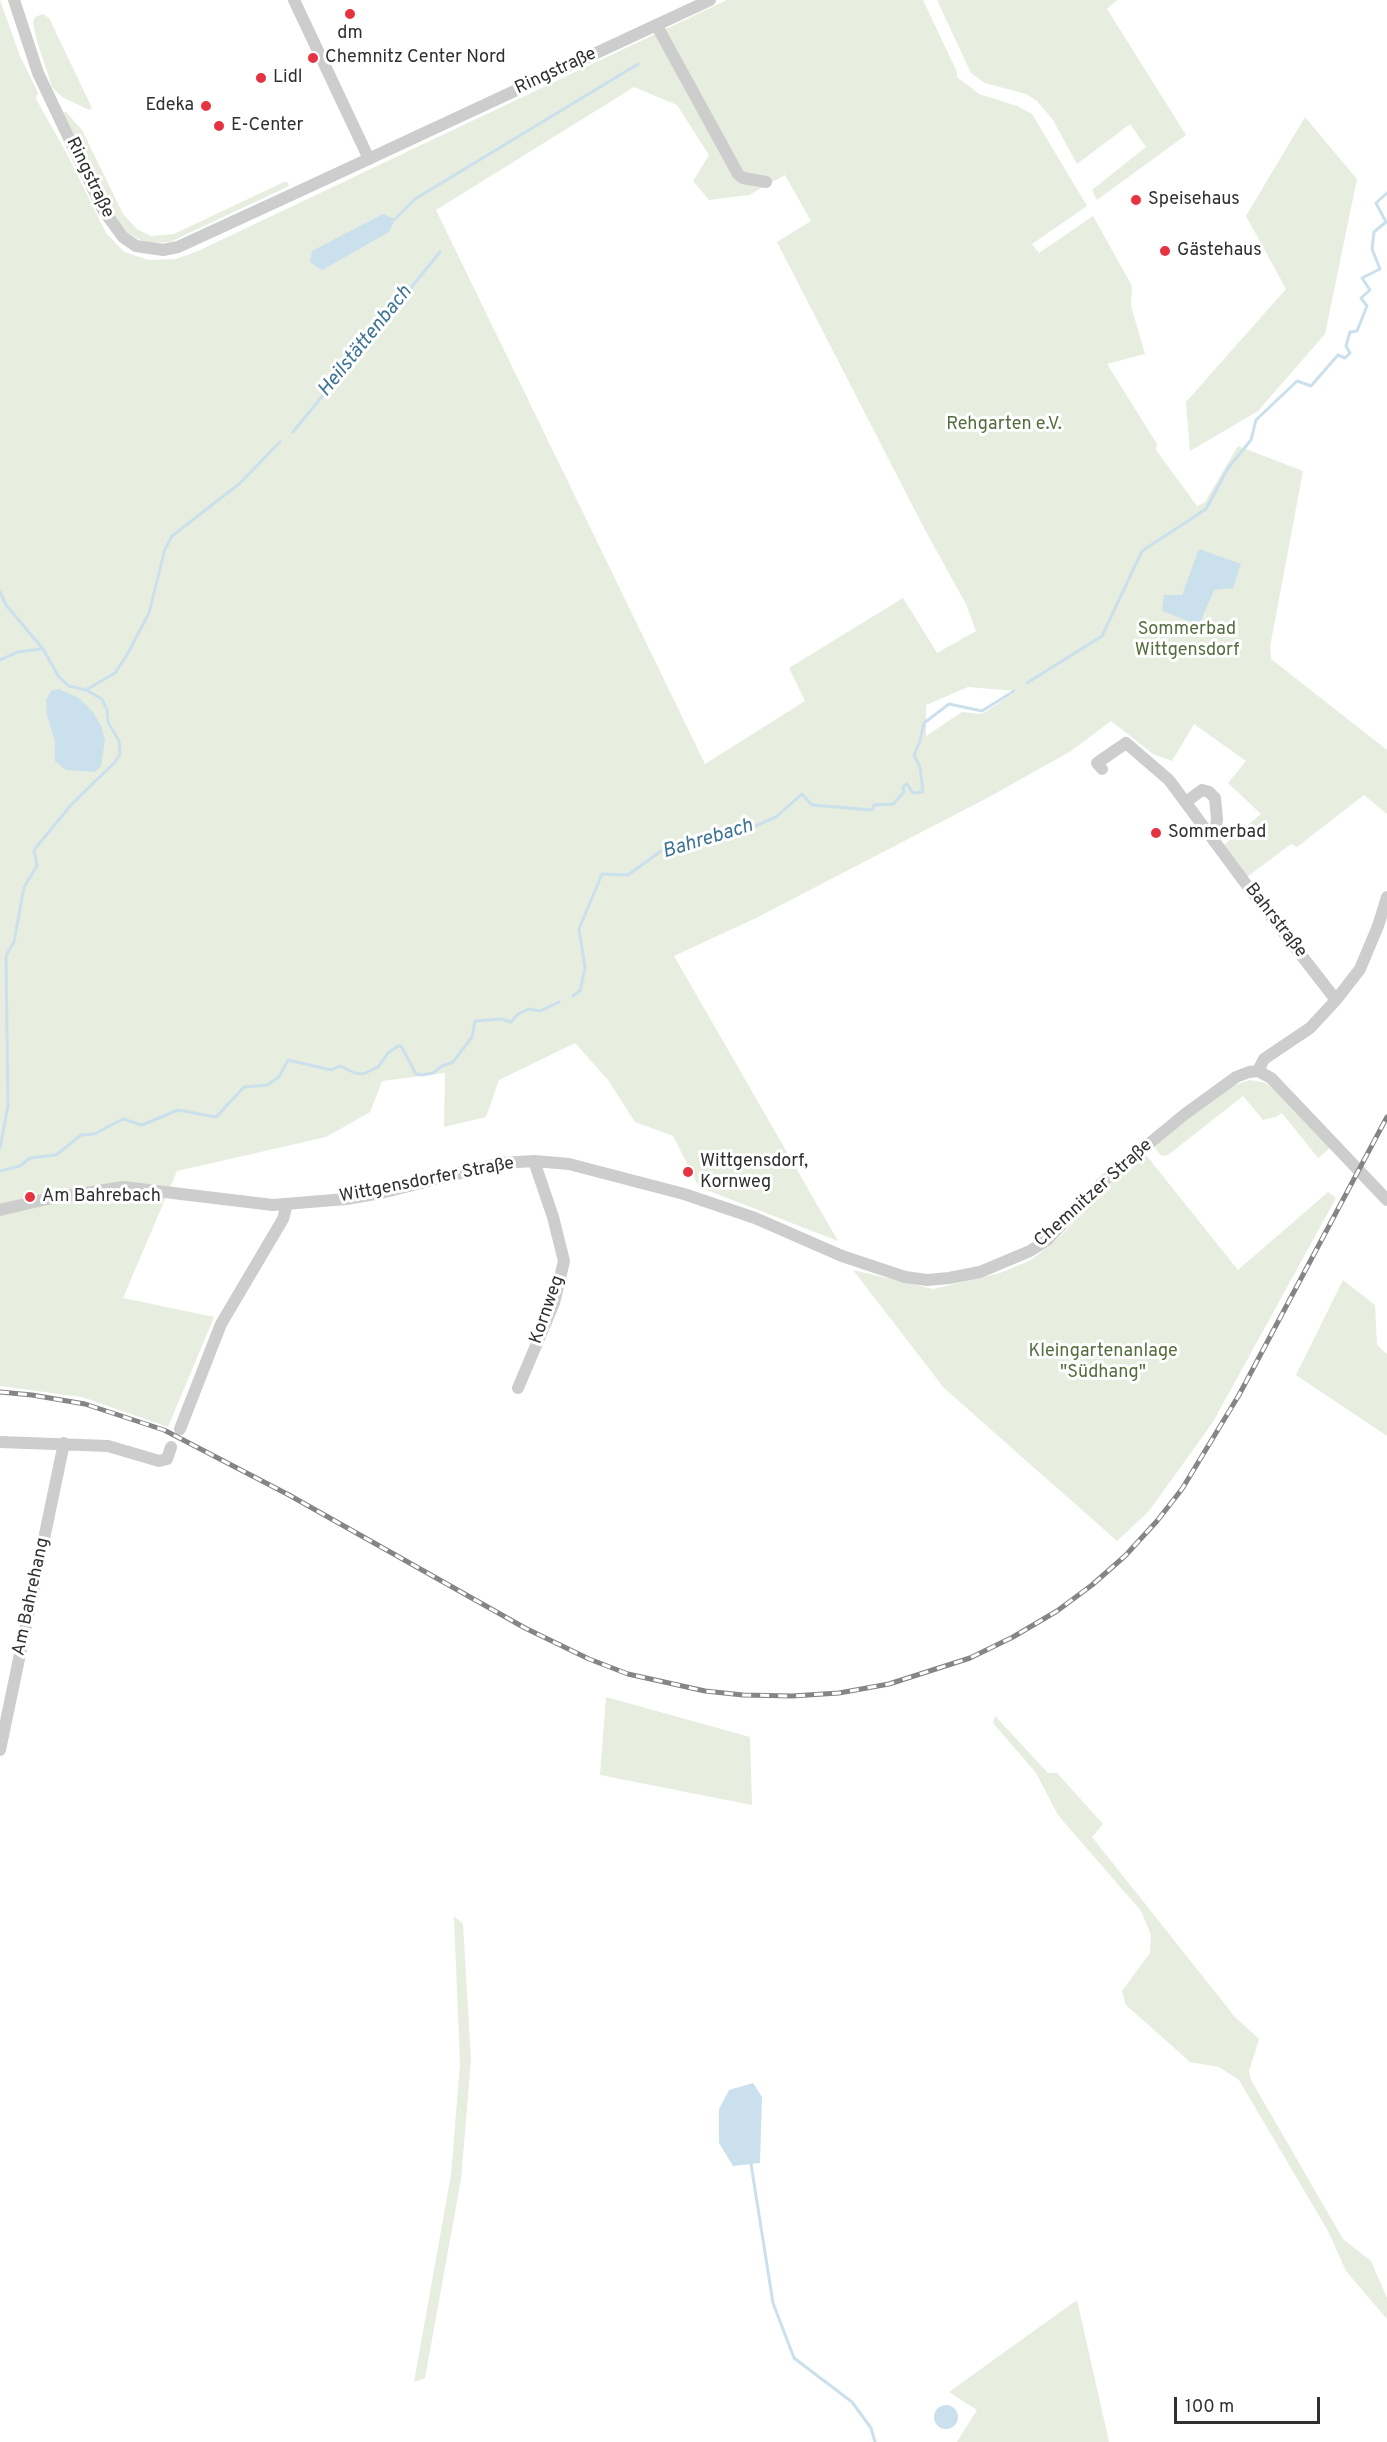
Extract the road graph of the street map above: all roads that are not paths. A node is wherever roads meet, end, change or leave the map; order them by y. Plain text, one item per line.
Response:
1 (14, 0) edge
2 (294, 0) edge
3 (710, 0) edge
4 (657, 26) junction
5 (369, 159) junction
6 (766, 182) dead end
7 (1102, 769) dead end
8 (1186, 802) junction
9 (1214, 841) junction
10 (1387, 897) edge
11 (1336, 1000) junction
12 (1258, 1071) junction
13 (534, 1161) junction
14 (638, 1182) joint
15 (1387, 1200) edge
16 (286, 1204) junction
17 (0, 1210) edge
18 (518, 1388) dead end
19 (180, 1429) dead end
20 (0, 1442) edge
21 (64, 1443) junction
22 (171, 1448) dead end
23 (0, 1750) edge

1 - 5 street, Ringstraße
2 - 5 street
3 - 4 street, Ringstraße
4 - 5 street, Ringstraße
4 - 6 street
7 - 8 street, Bahrstraße
8 - 9 street, Bahrstraße
8 - 9 street
9 - 11 street, Bahrstraße
10 - 11 street
11 - 12 street
12 - 14 street, Chemnitzer Straße
12 - 15 street
13 - 14 street, Wittgensdorfer Straße
13 - 16 street, Wittgensdorfer Straße
13 - 18 street, Kornweg
16 - 17 street, Wittgensdorfer Straße
16 - 19 street
20 - 21 street
21 - 22 street
21 - 23 street, Am Bahrehang

